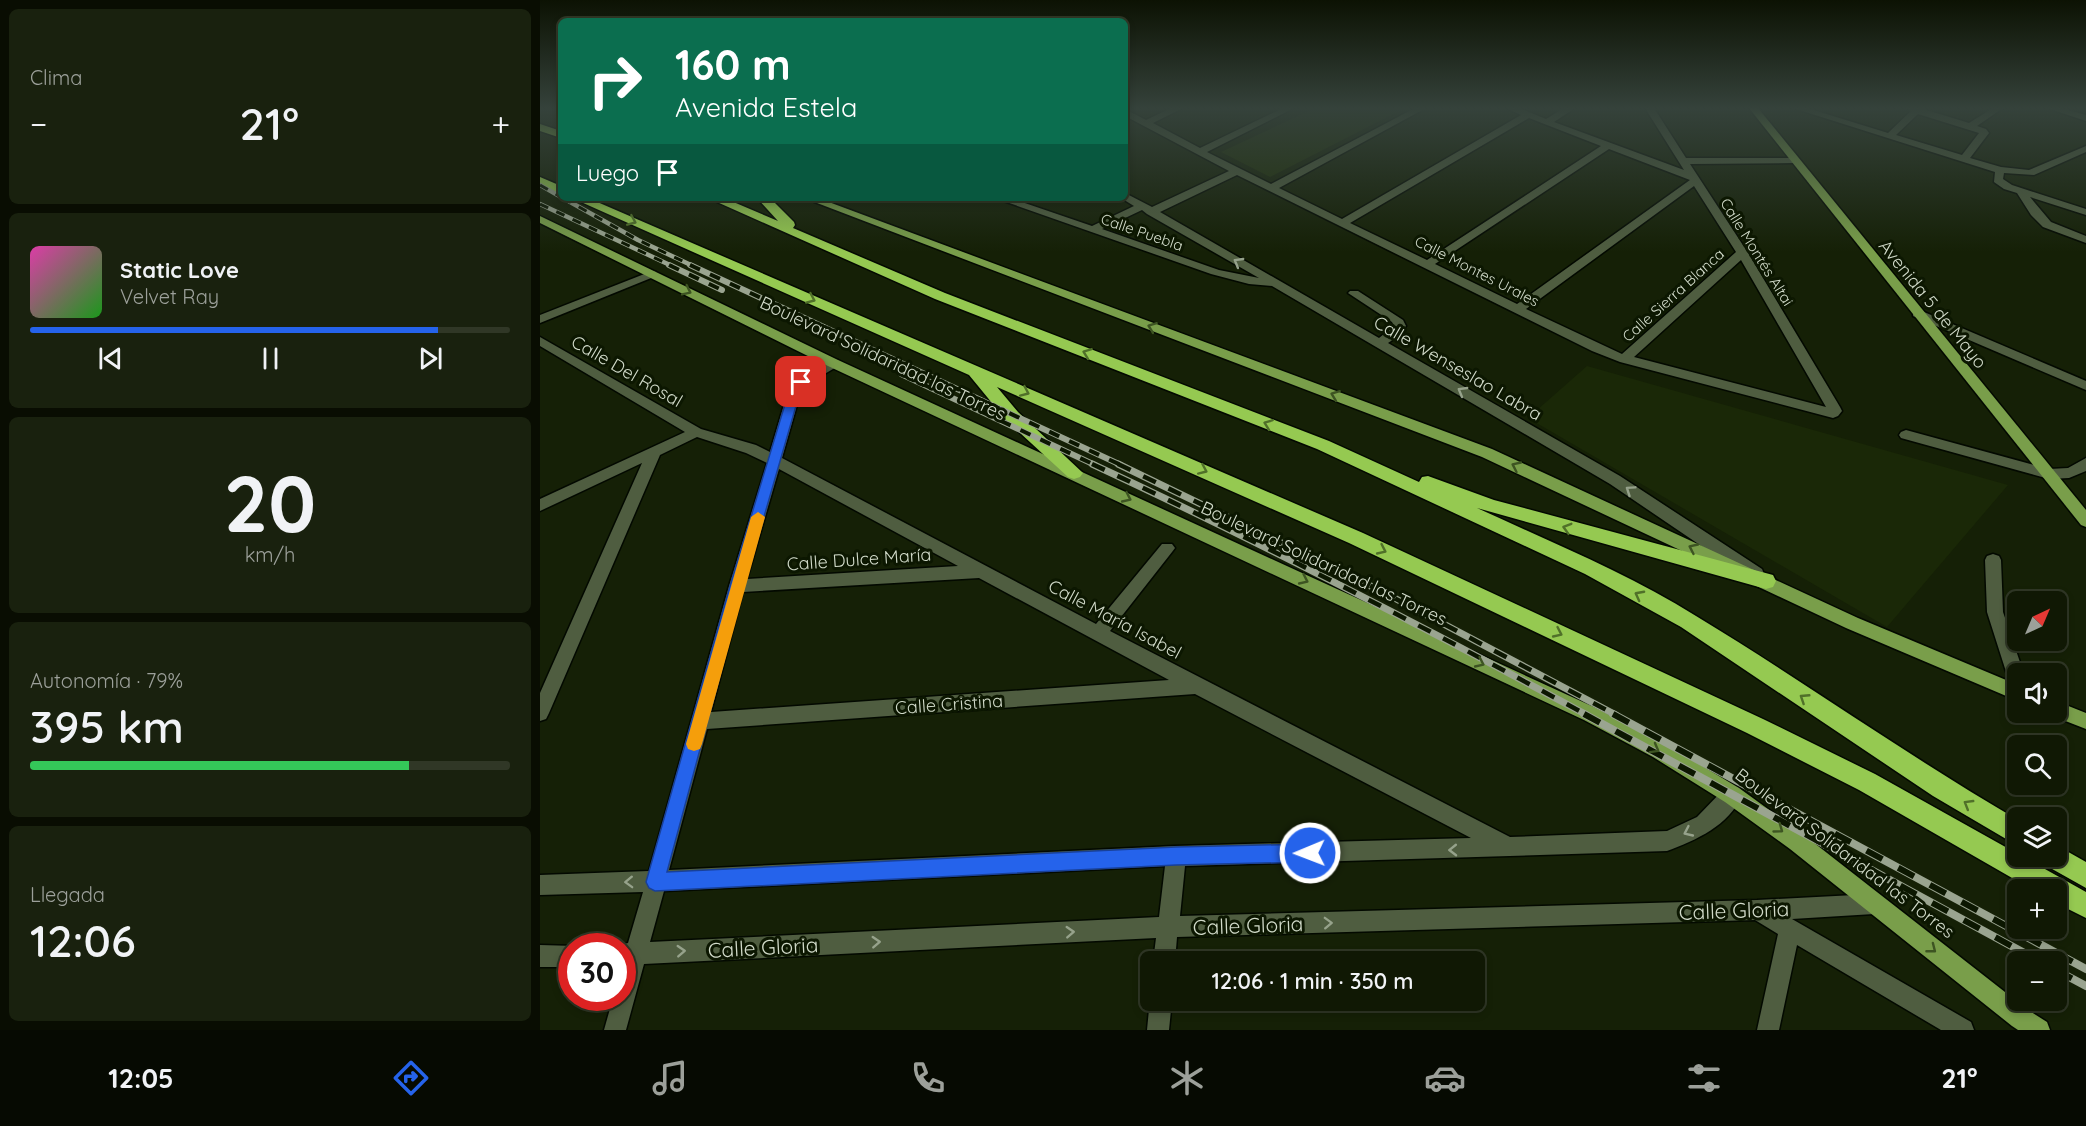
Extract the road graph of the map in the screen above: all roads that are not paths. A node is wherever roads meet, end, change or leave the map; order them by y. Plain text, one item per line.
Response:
1 (1207, 156) edge
2 (1331, 156) edge
3 (1457, 156) edge
4 (1591, 156) edge
5 (1636, 156) edge
6 (1681, 156) edge
7 (1790, 156) edge
8 (1955, 156) edge
9 (1966, 156) edge
10 (2070, 156) edge
11 (1964, 159) junction
12 (2000, 170) junction
13 (1237, 171) junction
14 (1694, 179) junction
15 (540, 183) edge
16 (1272, 187) junction
17 (558, 189) edge
18 (2021, 192) junction
19 (1128, 198) edge
20 (585, 201) edge
21 (721, 201) edge
22 (766, 201) edge
23 (817, 201) edge
24 (1009, 201) edge
25 (1026, 201) edge
26 (1018, 204) junction
27 (1146, 209) junction
28 (2086, 212) edge
29 (540, 219) edge
30 (1344, 222) junction
31 (1092, 230) junction
32 (797, 232) junction
33 (2086, 240) edge
34 (1742, 253) junction
35 (1427, 265) junction
36 (652, 274) junction
37 (1278, 284) junction
38 (1354, 293) dead end
39 (1517, 309) junction
40 (1917, 313) junction
41 (540, 319) edge
42 (540, 341) edge
43 (1380, 343) junction
44 (1624, 359) junction
45 (833, 363) junction
46 (971, 368) junction
47 (2086, 386) edge
48 (1833, 413) joint
49 (696, 432) junction
50 (1906, 435) dead end
51 (1323, 445) junction
52 (654, 453) junction
53 (775, 461) junction
54 (2086, 463) edge
55 (1074, 473) junction
56 (2049, 474) junction
57 (540, 505) edge
58 (2086, 521) edge
59 (1167, 548) dead end
60 (1994, 560) dead end
61 (983, 571) junction
62 (1766, 581) junction
63 (737, 586) junction
64 (1099, 632) junction
65 (2012, 663) edge
66 (1197, 686) junction
67 (2007, 688) edge
68 (540, 713) edge
69 (2067, 713) edge
70 (700, 721) junction
71 (2086, 721) edge
72 (1731, 795) junction
73 (2007, 827) edge
74 (1512, 848) junction
75 (1176, 856) junction
76 (2067, 864) edge
77 (2086, 876) edge
78 (655, 882) junction
79 (540, 885) edge
80 (1874, 904) junction
81 (2086, 906) edge
82 (1757, 910) junction
83 (1167, 927) junction
84 (1790, 929) junction
85 (636, 935) edge
86 (1165, 951) edge
87 (636, 954) edge
88 (558, 956) edge
89 (540, 957) edge
90 (618, 1011) edge
91 (1160, 1011) edge
92 (2020, 1024) edge
93 (615, 1030) edge
94 (1158, 1030) edge
95 (1768, 1030) edge
96 (1963, 1030) edge
97 (2039, 1030) edge

1 - 13 street, Calle Montes Urales
2 - 16 street
3 - 30 street
4 - 35 street
5 - 14 street
6 - 14 street, Calle Montés Altai
7 - 40 main road, Avenida 5 de Mayo
8 - 11 street
9 - 11 street
10 - 12 street
11 - 12 street
12 - 18 street
13 - 16 street, Calle Montes Urales
13 - 27 street
14 - 34 street, Calle Montés Altai
14 - 39 street
15 - 17 highway
16 - 30 street, Calle Montes Urales
18 - 28 street
18 - 33 street
19 - 27 street, Calle Wenseslao Labra
20 -> 46 highway, Boulevard Solidaridad las Torres
21 - 32 highway
22 - 32 highway
62 -> 23 main road
24 - 26 street, Calle Puebla
25 - 26 street
26 - 31 street, Calle Puebla
27 - 31 street
37 -> 27 street, Calle Wenseslao Labra
29 - 36 main road, Boulevard Solidaridad las Torres
30 - 35 street, Calle Montes Urales
31 - 37 street, Calle Puebla
51 -> 32 highway
34 - 44 street, Calle Sierra Blanca
34 - 48 street, Calle Montés Altai
35 - 39 street, Calle Montes Urales
36 - 41 street
36 -> 45 main road, Boulevard Solidaridad las Torres
37 - 43 street, Calle Wenseslao Labra
38 - 43 street
39 - 44 street, Calle Montes Urales
40 - 47 street
40 - 56 main road, Avenida 5 de Mayo
42 - 49 street, Calle Del Rosal
62 -> 43 street, Calle Wenseslao Labra
44 - 48 street, Calle Montes Urales
45 - 53 street
45 - 55 main road, Boulevard Solidaridad las Torres
46 - 55 highway
46 -> 81 highway, Boulevard Solidaridad las Torres
49 - 52 street
49 - 53 street, Calle María Isabel
50 - 56 street
62 -> 51 highway
73 -> 51 highway
52 - 57 street
52 - 68 street
53 - 61 street, Calle María Isabel
53 - 63 street
54 - 56 street
55 -> 72 main road, Boulevard Solidaridad las Torres
56 - 58 main road, Avenida 5 de Mayo
59 - 64 street
60 - 65 street
61 - 63 street, Calle Dulce María
61 - 64 street, Calle María Isabel
62 - 67 main road
63 - 70 street
64 - 66 street, Calle María Isabel
66 - 70 street, Calle Cristina
66 - 74 street, Calle María Isabel
69 - 71 main road
70 - 78 street
72 -> 74 street
72 -> 80 main road, Boulevard Solidaridad las Torres
74 -> 75 street
75 - 78 street
75 - 83 street
76 - 77 highway
78 -> 79 street
78 - 85 street
80 - 82 street, Calle Gloria
80 -> 92 main road, Boulevard Solidaridad las Torres
83 -> 82 street, Calle Gloria
82 - 84 street
83 - 86 street
87 -> 83 street, Calle Gloria
84 - 95 street
84 - 96 street
88 - 89 street
90 - 93 street
91 - 94 street
92 - 97 main road, Boulevard Solidaridad las Torres

